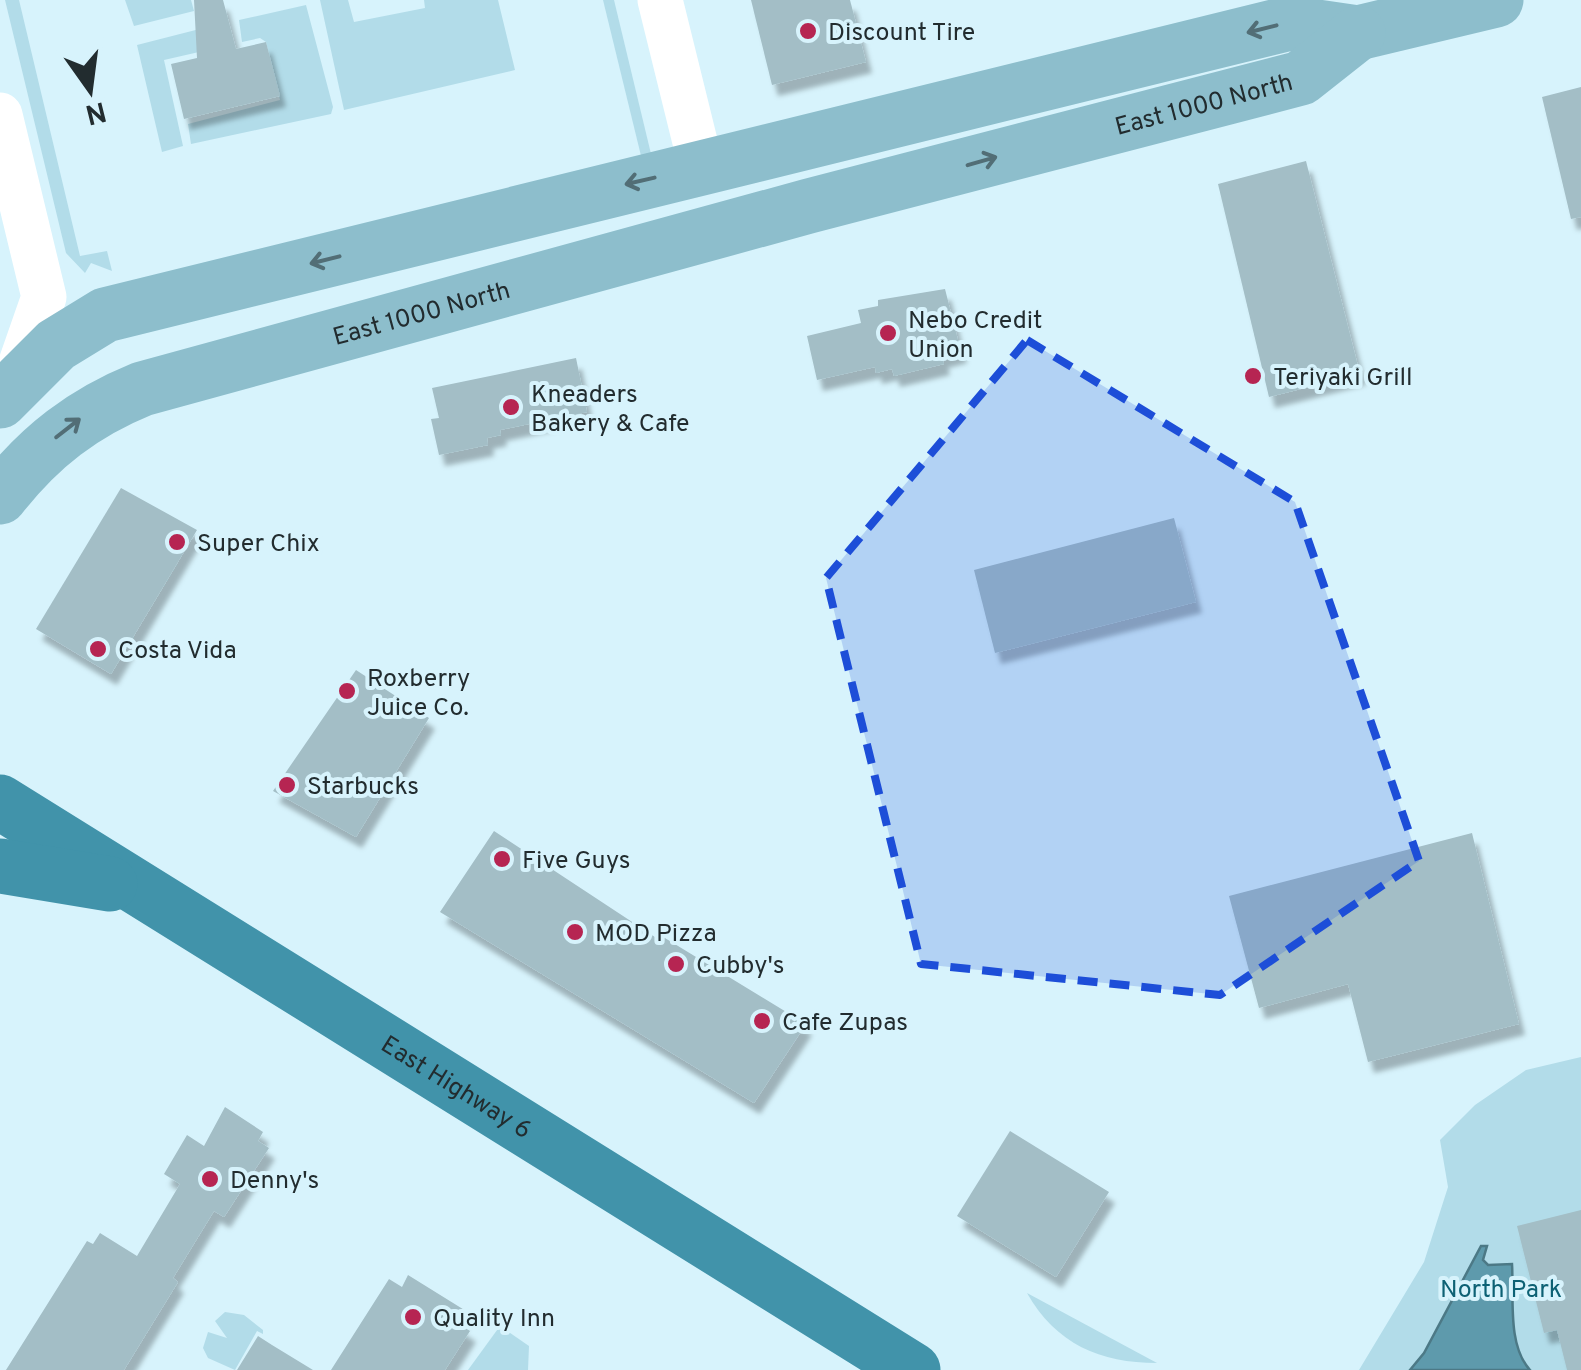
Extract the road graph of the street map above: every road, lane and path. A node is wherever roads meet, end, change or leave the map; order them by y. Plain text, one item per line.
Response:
1 (660, 0) edge
2 (1496, 0) edge
3 (1353, 16) edge
4 (954, 106) junction
5 (0, 114) edge
6 (701, 166) junction
7 (724, 229) junction
8 (44, 297) junction
9 (467, 299) junction
10 (106, 315) junction
11 (7, 392) edge
12 (0, 498) edge
13 (0, 802) edge
14 (0, 866) edge
15 (133, 888) junction
16 (913, 1370) edge

1 - 6 street
2 - 3 main road
3 -> 4 main road
7 -> 3 main road, East 1000 North
4 - 6 main road
4 - 7 main road
5 - 8 street
6 - 9 main road
6 -> 10 main road
7 - 9 main road, East 1000 North
8 - 10 street
8 - 11 street
12 -> 9 main road, East 1000 North
10 - 11 main road
13 - 15 highway, East Highway 6
14 - 15 highway
15 - 16 highway, East Highway 6

